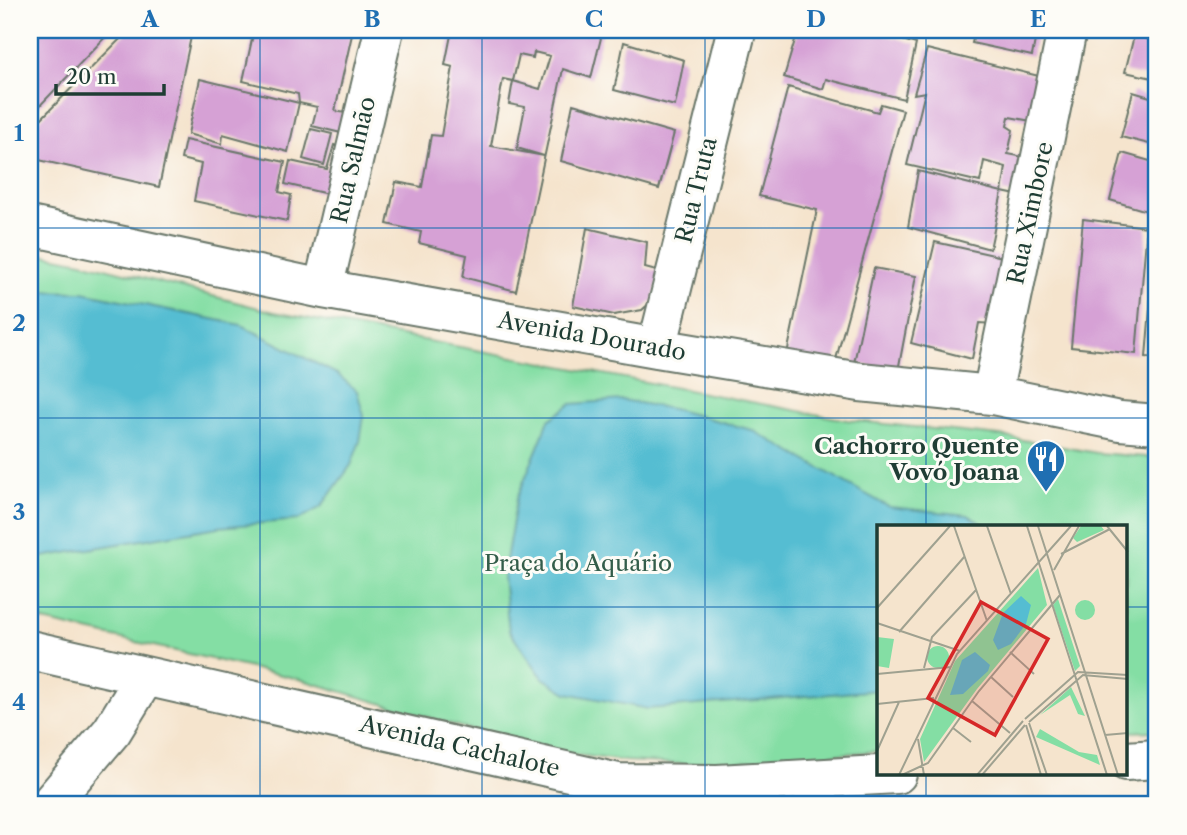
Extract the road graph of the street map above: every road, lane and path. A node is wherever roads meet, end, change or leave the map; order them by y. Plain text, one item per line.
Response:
1 (384, 30) edge
2 (1067, 30) edge
3 (736, 32) dead end
4 (30, 226) edge
5 (323, 289) junction
6 (657, 348) junction
7 (992, 396) junction
8 (1157, 424) edge
9 (30, 650) edge
10 (145, 677) junction
11 (885, 776) edge
12 (582, 789) edge
13 (783, 793) edge
14 (646, 795) edge
15 (50, 805) edge

1 - 5 street, Rua Salmão
2 - 7 street, Rua Ximbore
3 - 6 street, Rua Truta
4 - 5 street, Avenida Dourado
5 - 6 street, Avenida Dourado
6 - 7 street, Avenida Dourado
7 - 8 street, Avenida Dourado
9 - 10 street, Avenida Cachalote
10 - 12 street, Avenida Cachalote
10 - 15 street
11 - 13 street, Avenida Cachalote
12 - 14 street, Avenida Cachalote
13 - 14 street, Avenida Cachalote

